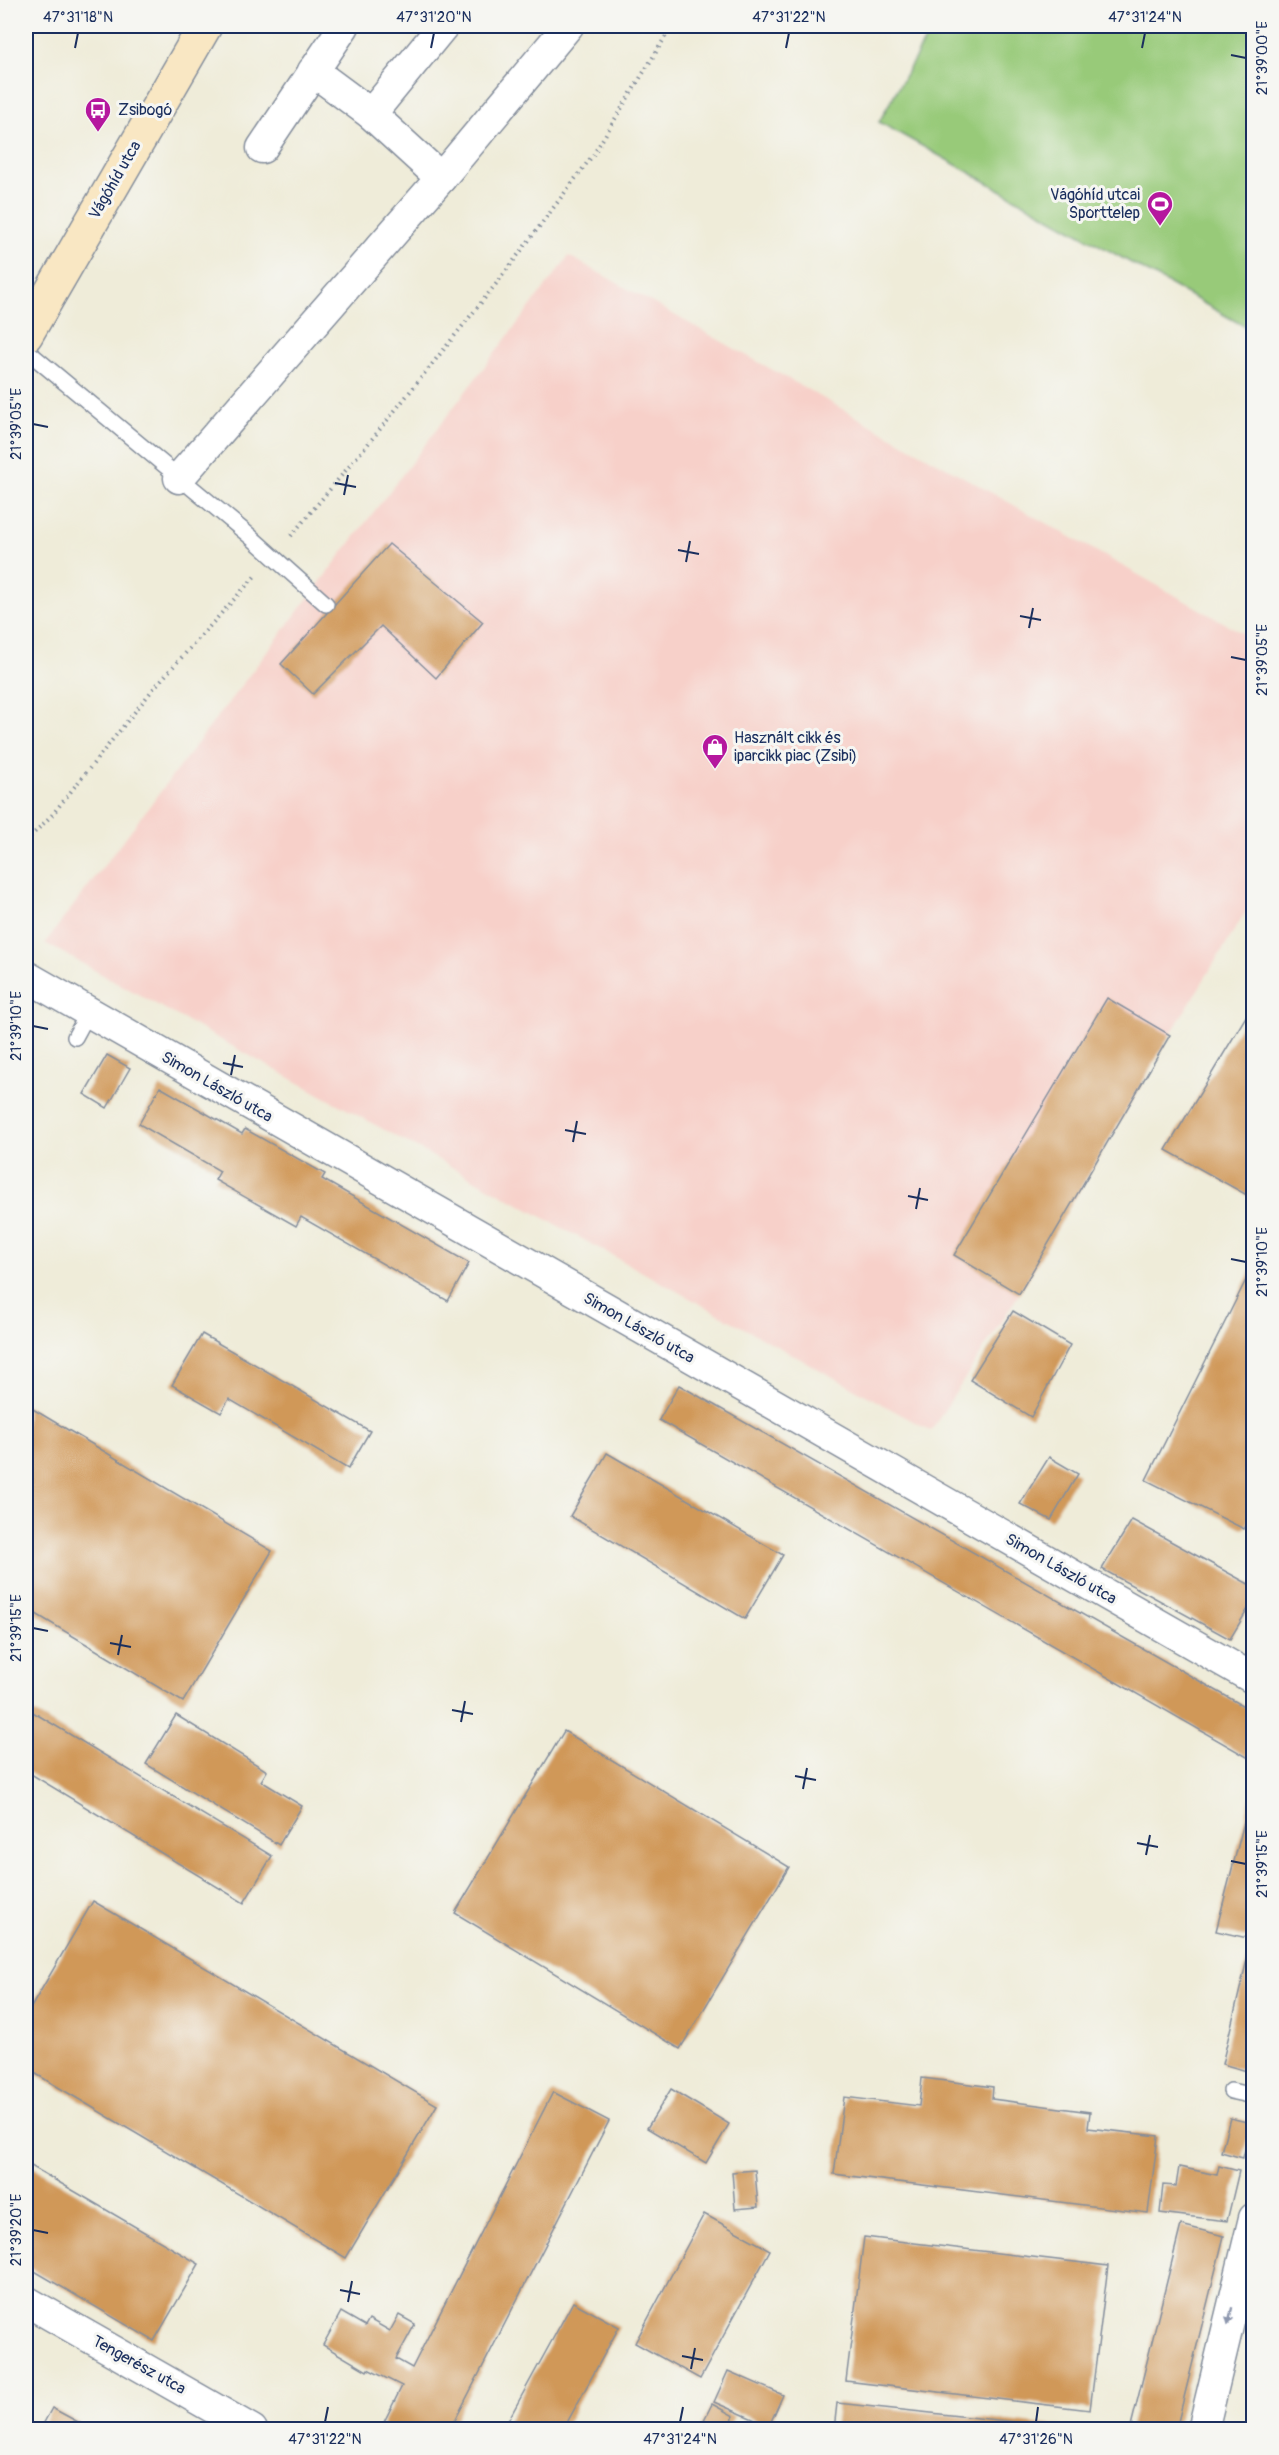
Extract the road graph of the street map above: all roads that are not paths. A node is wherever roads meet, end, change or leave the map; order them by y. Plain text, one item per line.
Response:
1 (205, 26) edge
2 (344, 26) edge
3 (442, 26) edge
4 (568, 26) edge
5 (313, 71) junction
6 (371, 114) junction
7 (262, 148) dead end
8 (441, 178) junction
9 (26, 335) edge
10 (26, 350) edge
11 (179, 478) junction
12 (326, 604) dead end
13 (26, 976) edge
14 (1254, 1679) edge
15 (1231, 2091) dead end
16 (1254, 2096) edge
17 (1254, 2218) edge
18 (26, 2301) edge
19 (252, 2430) edge
20 (1203, 2430) edge

1 - 9 main road, Vágóhíd utca
2 - 5 street
3 - 6 street
4 - 8 street
5 - 6 street
5 - 7 street
6 - 8 street
8 - 11 street
10 - 11 lane
11 - 12 lane
13 - 14 street, Simon László utca
15 - 16 lane
17 -> 20 street
18 - 19 street, Tengerész utca

